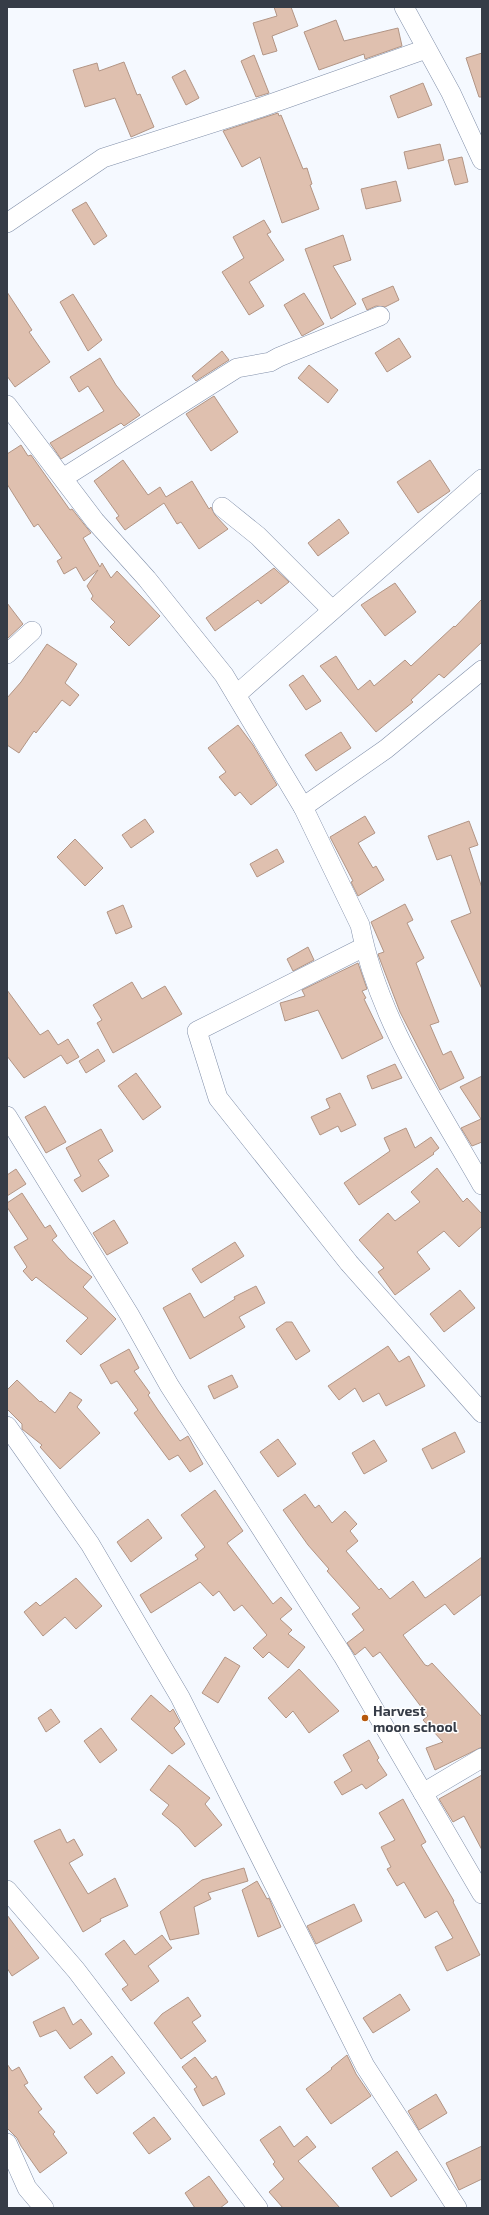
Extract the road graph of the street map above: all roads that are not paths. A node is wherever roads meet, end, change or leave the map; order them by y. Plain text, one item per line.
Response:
1 (404, 7) edge
2 (426, 49) junction
3 (482, 160) edge
4 (7, 223) edge
5 (380, 316) dead end
6 (7, 404) edge
7 (63, 478) junction
8 (482, 479) edge
9 (222, 507) dead end
10 (332, 610) junction
11 (32, 631) dead end
12 (7, 654) edge
13 (482, 670) edge
14 (236, 695) junction
15 (303, 807) junction
16 (364, 947) junction
17 (7, 1116) edge
18 (482, 1185) edge
19 (482, 1413) edge
20 (7, 1426) edge
21 (482, 1758) edge
22 (423, 1793) junction
23 (7, 1890) edge
24 (482, 1894) edge
25 (7, 2143) edge
26 (254, 2206) edge
27 (44, 2208) edge
28 (457, 2208) edge

1 - 2 street
2 - 3 street
2 - 4 street
5 - 7 street
6 - 7 street
7 - 14 street
8 - 10 street
9 - 10 street
10 - 14 street
11 - 12 street
13 - 15 street
14 - 15 street
15 - 16 street
16 - 18 street
16 - 19 street
17 - 22 street
20 - 28 street
21 - 22 street
22 - 24 street
23 - 26 street
25 - 27 street

